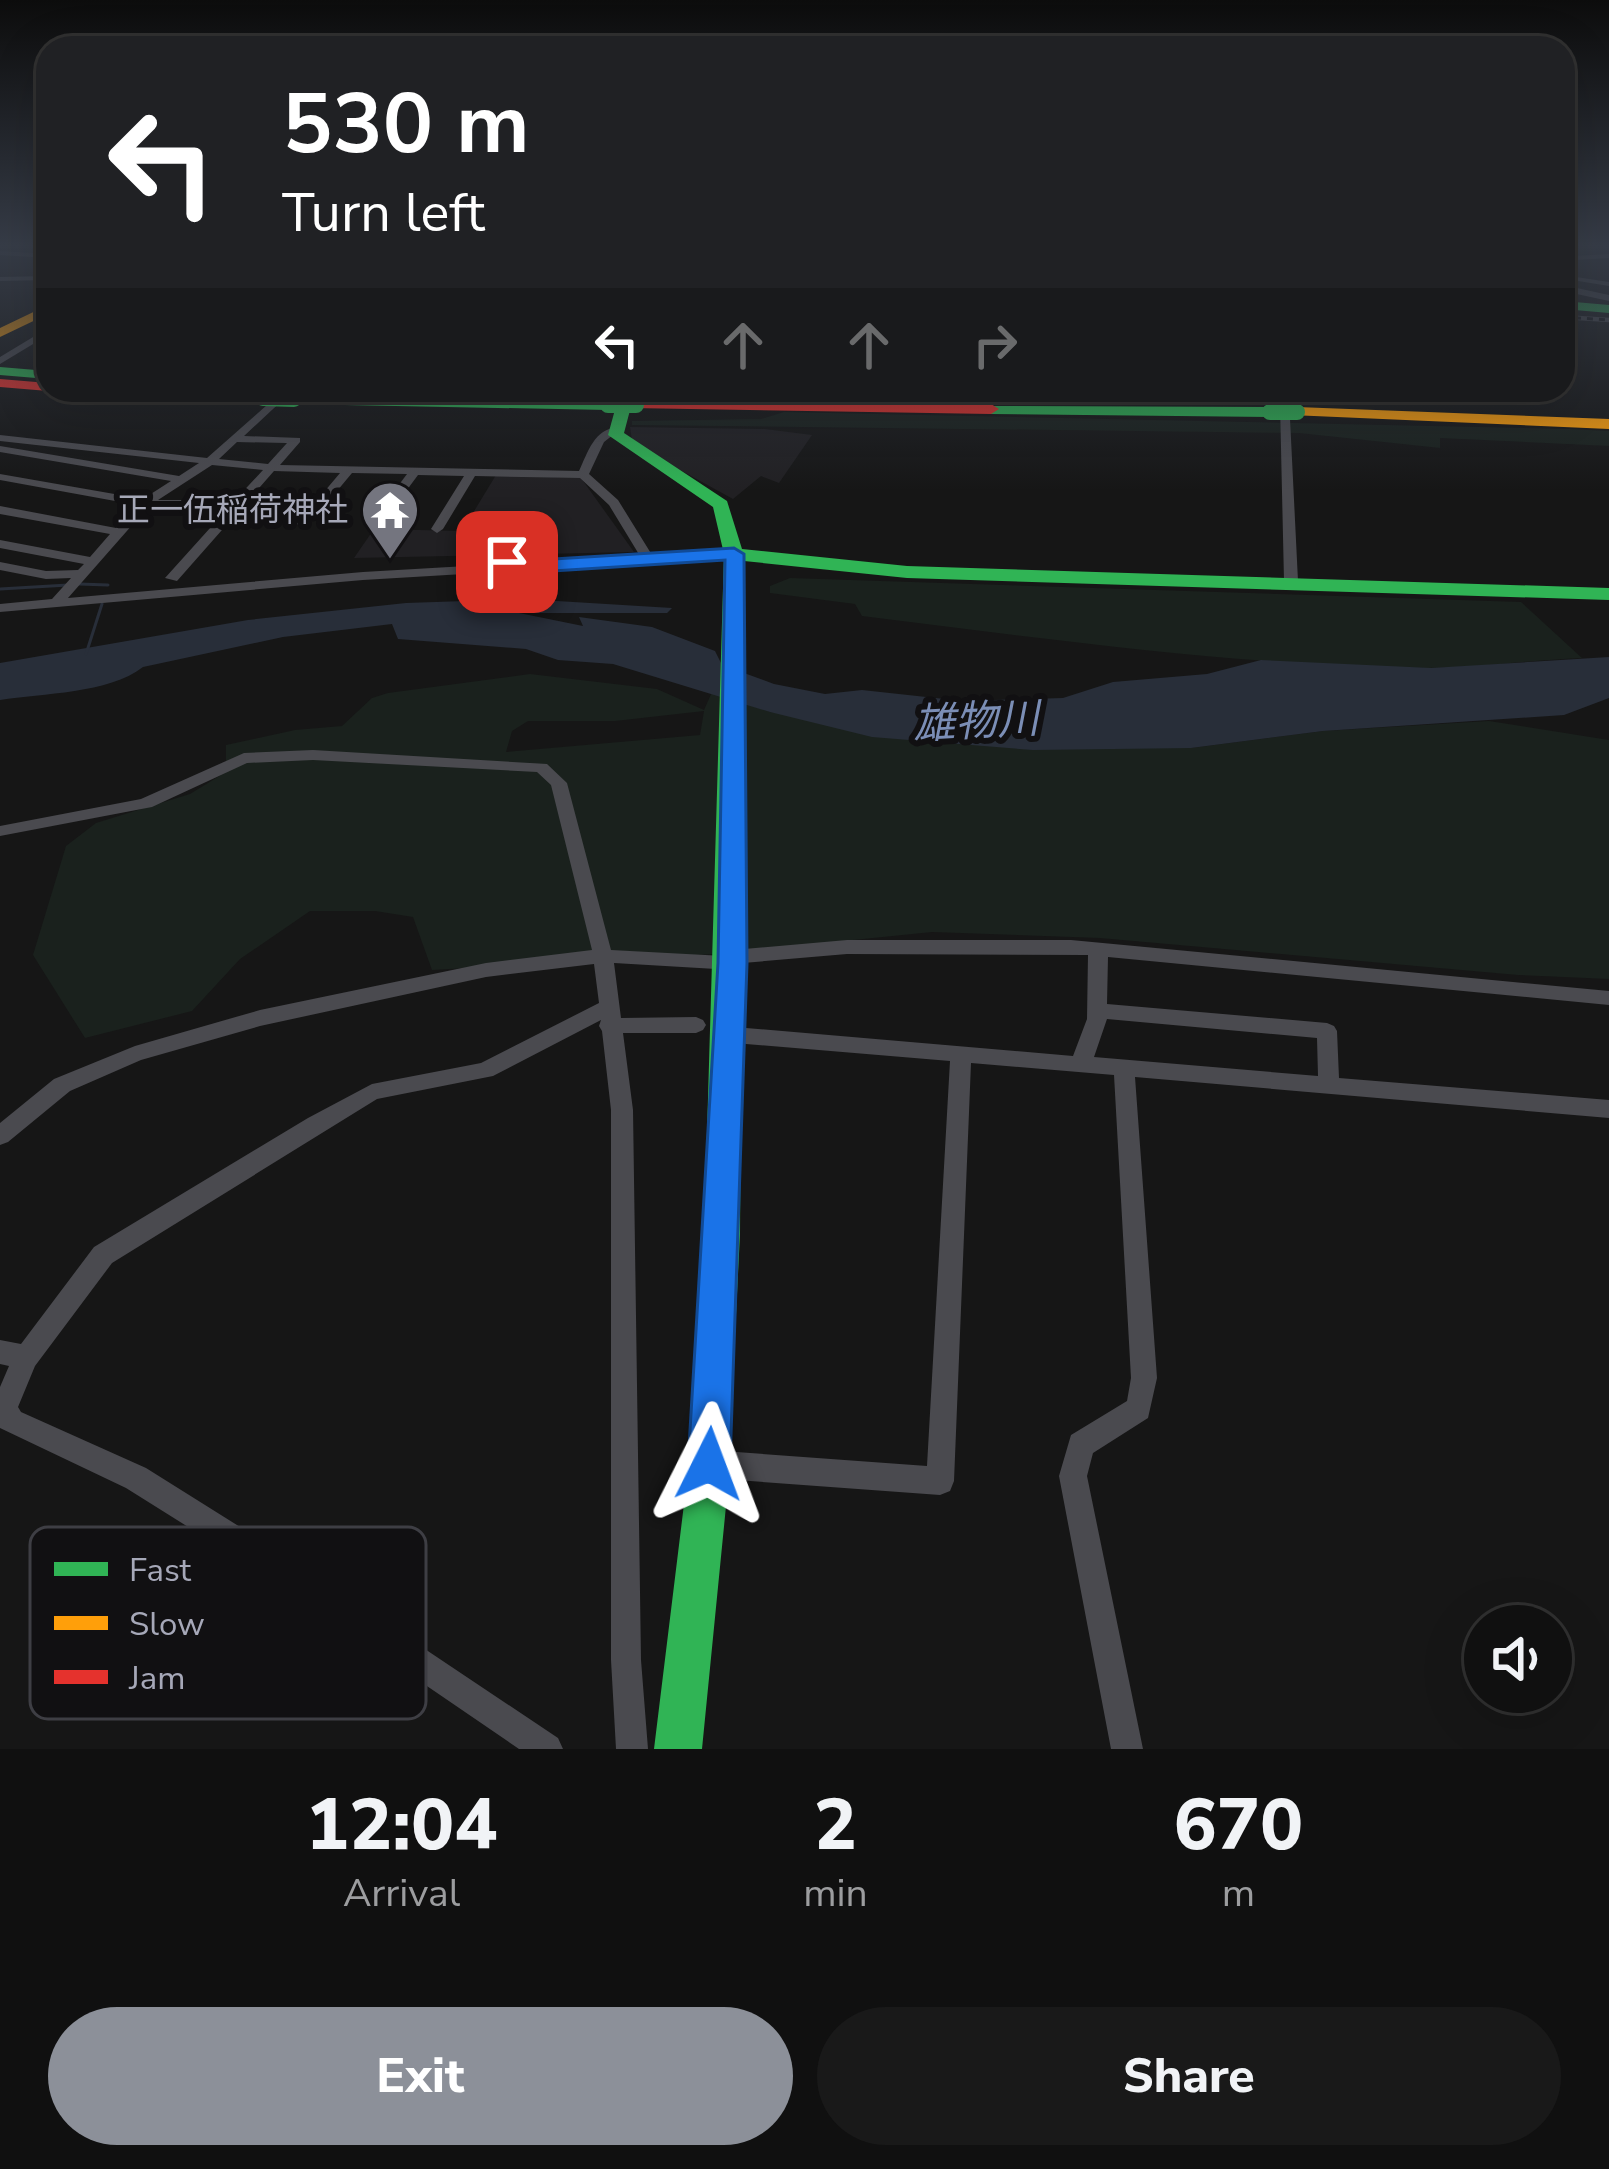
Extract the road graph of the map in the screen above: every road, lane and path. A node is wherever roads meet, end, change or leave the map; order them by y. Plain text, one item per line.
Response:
1 (10, 341) edge
2 (0, 361) edge
3 (0, 371) edge
4 (36, 373) edge
5 (0, 383) edge
6 (36, 386) edge
7 (275, 402) edge
8 (547, 402) edge
9 (1179, 402) edge
10 (623, 404) edge
11 (1284, 404) edge
12 (1609, 424) edge
13 (0, 438) edge
14 (236, 439) junction
15 (80, 445) junction
16 (0, 449) edge
17 (55, 458) junction
18 (211, 461) junction
19 (272, 468) junction
20 (349, 470) junction
21 (415, 472) junction
22 (472, 473) junction
23 (583, 475) junction
24 (183, 480) junction
25 (4, 481) edge
26 (145, 503) junction
27 (238, 505) junction
28 (0, 510) edge
29 (303, 524) dead end
30 (374, 526) dead end
31 (437, 529) dead end
32 (117, 532) junction
33 (0, 544) edge
34 (734, 554) junction
35 (648, 559) junction
36 (0, 566) edge
37 (172, 578) dead end
38 (1291, 581) junction
39 (70, 585) junction
40 (1609, 595) edge
41 (0, 608) edge
42 (0, 831) edge
43 (1098, 950) junction
44 (603, 956) junction
45 (733, 960) junction
46 (1609, 998) edge
47 (1098, 1011) junction
48 (609, 1016) junction
49 (696, 1025) dead end
50 (746, 1036) dead end
51 (961, 1053) junction
52 (1081, 1063) junction
53 (1124, 1066) junction
54 (1329, 1084) junction
55 (1609, 1109) edge
56 (0, 1136) edge
57 (13, 1355) edge
58 (709, 1464) junction
59 (214, 1527) edge
60 (426, 1667) edge
61 (547, 1749) edge
62 (632, 1749) edge
63 (678, 1749) edge
64 (1127, 1749) edge

1 - 2 street
3 - 4 main road
5 - 6 main road
7 - 14 street
8 - 10 main road
9 - 11 street
10 - 11 main road
10 - 23 street
10 - 34 main road
11 - 12 main road
11 - 38 street
13 - 15 street
14 - 18 street
14 - 19 street
15 - 17 street
15 - 18 street
16 - 17 street
17 - 24 street
17 - 25 street
18 - 19 street
18 - 24 street
19 - 20 street
19 - 27 street
20 - 21 street
20 - 29 street
21 - 22 street
21 - 30 street
22 - 23 street
22 - 31 street
23 - 35 street
24 - 26 street
25 - 26 street
26 - 27 street
26 - 32 street
27 - 37 street
28 - 32 street
32 - 39 street
33 - 39 street
34 - 35 street
34 - 38 main road
34 - 45 main road
35 - 39 street
36 - 39 street
38 - 40 main road
39 - 41 street
42 - 44 street
43 - 45 street
43 - 46 street
43 - 47 street
44 - 45 street
44 - 48 street
44 - 56 street
45 - 58 main road
47 - 52 street
47 - 54 street
48 - 49 street
48 - 57 street
48 - 62 street
50 - 51 street
51 - 52 street
51 - 58 street
52 - 53 street
53 - 54 street
53 - 64 street
54 - 55 street
57 - 59 street
58 - 63 main road
60 - 61 street

